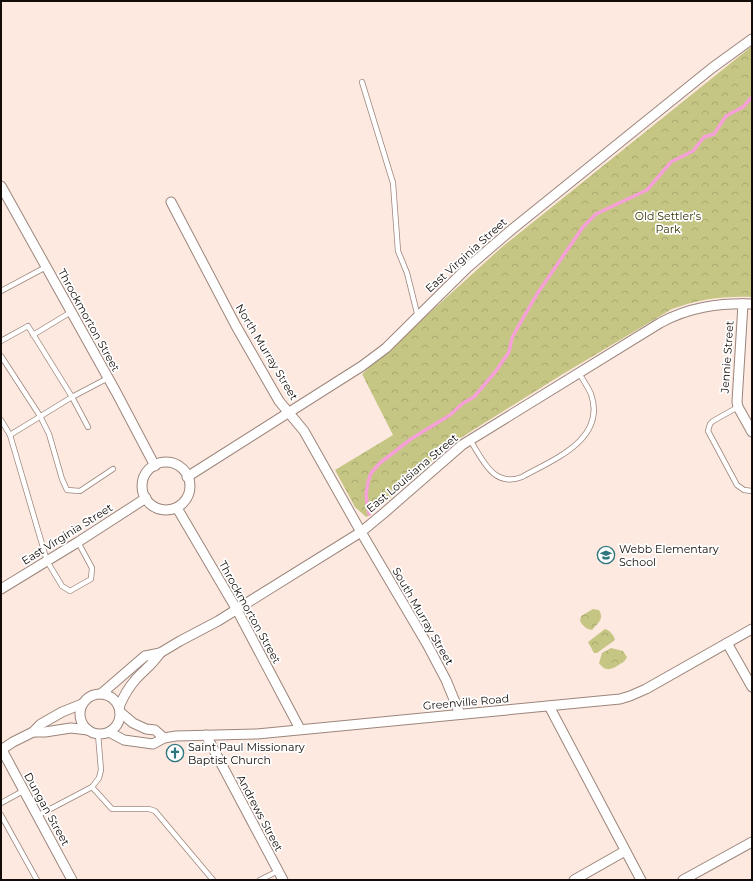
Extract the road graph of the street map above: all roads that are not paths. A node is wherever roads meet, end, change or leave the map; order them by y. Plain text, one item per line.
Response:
1 (752, 38) edge
2 (362, 82) dead end
3 (1, 186) edge
4 (171, 202) dead end
5 (46, 267) junction
6 (1, 290) edge
7 (747, 304) edge
8 (71, 312) junction
9 (418, 317) junction
10 (33, 335) junction
11 (1, 341) edge
12 (1, 356) edge
13 (579, 373) junction
14 (108, 378) junction
15 (72, 397) junction
16 (738, 407) junction
17 (289, 412) junction
18 (40, 416) junction
19 (1, 420) edge
20 (88, 427) dead end
21 (752, 432) edge
22 (10, 435) junction
23 (470, 440) junction
24 (155, 466) junction
25 (113, 470) dead end
26 (187, 476) junction
27 (752, 491) edge
28 (146, 498) junction
29 (177, 508) junction
30 (360, 532) junction
31 (78, 542) junction
32 (47, 561) junction
33 (1, 589) edge
34 (237, 610) junction
35 (752, 629) edge
36 (727, 643) junction
37 (160, 654) junction
38 (752, 687) edge
39 (102, 694) junction
40 (82, 704) junction
41 (549, 706) junction
42 (120, 710) junction
43 (460, 714) junction
44 (300, 729) junction
45 (88, 730) junction
46 (33, 732) junction
47 (110, 732) junction
48 (98, 734) junction
49 (206, 735) junction
50 (164, 738) junction
51 (1, 750) edge
52 (92, 787) junction
53 (23, 791) junction
54 (1, 803) edge
55 (1, 815) edge
56 (37, 816) junction
57 (752, 842) edge
58 (625, 851) junction
59 (278, 871) junction
60 (37, 880) edge
61 (72, 880) edge
62 (213, 880) edge
63 (260, 880) edge
64 (283, 880) edge
65 (574, 880) edge
66 (641, 880) edge
67 (683, 880) edge

1 - 9 street, East Virginia Street
2 - 9 lane
3 - 5 street, Throckmorton Street
4 - 17 street, North Murray Street
5 - 6 lane
5 - 8 street, Throckmorton Street
7 - 13 street, East Louisiana Street
7 - 16 street, Jennie Street
8 - 10 lane
8 - 14 street, Throckmorton Street
9 - 17 street, East Virginia Street
10 - 11 lane
10 - 15 lane
12 - 18 lane
13 - 23 street, East Louisiana Street
13 - 23 lane
14 - 15 lane
14 - 24 street, Throckmorton Street
15 - 18 lane
15 - 20 lane
16 - 21 street, Jennie Street
16 - 27 lane
17 - 26 street, East Virginia Street
17 - 30 street, North Murray Street
18 - 22 lane
18 - 25 lane
19 - 22 lane
22 - 32 lane
23 - 30 street, East Louisiana Street
24 - 26 street
24 - 28 street
26 - 29 street
28 - 29 street
28 - 31 street, East Virginia Street
29 - 34 street, Throckmorton Street
30 - 34 street, East Louisiana Street
30 - 43 street, South Murray Street
31 - 32 street, East Virginia Street
31 - 32 lane
32 - 33 street, East Virginia Street
34 - 37 street, East Louisiana Street
34 - 44 street, Throckmorton Street
35 - 36 street, Greenville Road
36 - 38 street
36 - 41 street, Greenville Road
37 - 39 street, East Louisiana Street
37 - 42 street, East Louisiana Street
39 - 40 street
39 - 42 street
40 - 45 street
40 - 46 street
41 - 43 street, Greenville Road
41 - 58 street
42 - 47 street
42 - 50 street
43 - 44 street, Greenville Road
44 - 49 street, Greenville Road
45 - 46 street
45 - 48 street
46 - 51 street
47 - 48 street
47 - 50 street, Greenville Road
48 - 52 lane
49 - 50 street, Greenville Road
49 - 59 street, Andrews Street
51 - 53 street, Dungan Street
52 - 56 lane
52 - 62 lane
53 - 54 lane
53 - 56 street, Dungan Street
55 - 60 lane
56 - 61 street, Dungan Street
57 - 67 street
58 - 65 street
58 - 66 street
59 - 63 lane
59 - 64 street, Andrews Street

